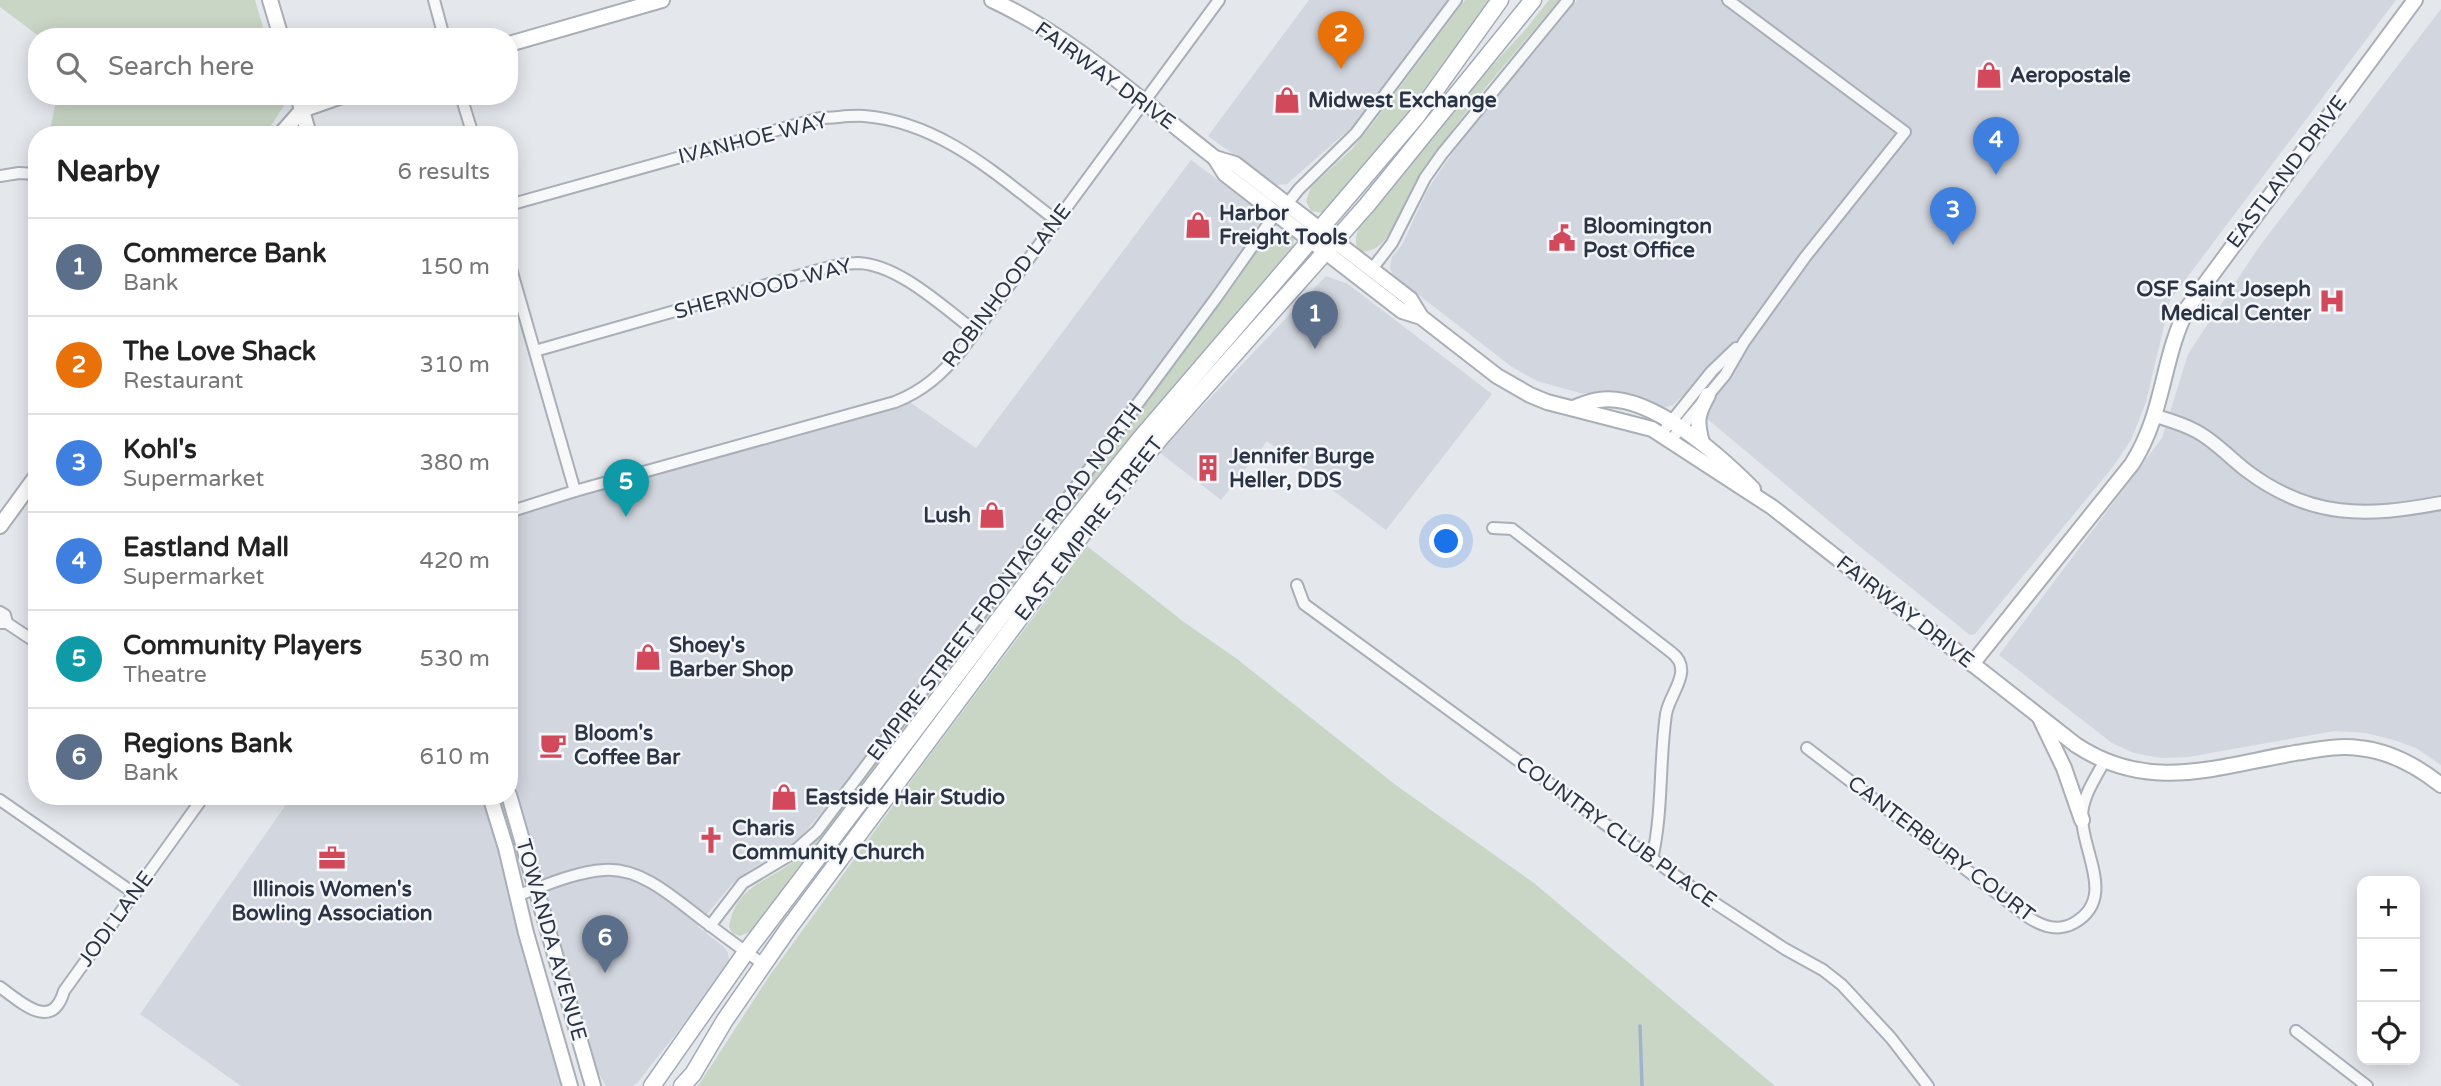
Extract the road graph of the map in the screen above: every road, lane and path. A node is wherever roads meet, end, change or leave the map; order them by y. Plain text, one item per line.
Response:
1 (270, 0) edge
2 (434, 0) edge
3 (662, 0) edge
4 (992, 0) edge
5 (1219, 0) edge
6 (1456, 0) edge
7 (1500, 0) edge
8 (1534, 0) edge
9 (1568, 0) edge
10 (1728, 0) edge
11 (2415, 0) edge
12 (278, 28) edge
13 (442, 28) edge
14 (518, 41) edge
15 (1144, 102) junction
16 (299, 105) edge
17 (301, 105) edge
18 (464, 105) edge
19 (285, 126) edge
20 (306, 126) edge
21 (470, 126) edge
22 (28, 174) edge
23 (0, 176) edge
24 (518, 202) edge
25 (1281, 209) junction
26 (1057, 221) junction
27 (1316, 236) junction
28 (1330, 247) junction
29 (1371, 269) junction
30 (518, 293) edge
31 (1421, 317) junction
32 (975, 331) junction
33 (1744, 342) junction
34 (535, 351) junction
35 (1709, 395) junction
36 (1573, 408) junction
37 (2156, 416) junction
38 (1676, 424) junction
39 (1666, 437) junction
40 (1702, 443) junction
41 (28, 487) edge
42 (575, 491) junction
43 (2441, 503) edge
44 (1772, 507) junction
45 (518, 509) edge
46 (0, 526) edge
47 (1493, 528) dead end
48 (1297, 585) dead end
49 (0, 612) edge
50 (4, 623) edge
51 (28, 638) edge
52 (1972, 664) junction
53 (2039, 716) junction
54 (1807, 748) dead end
55 (2104, 762) junction
56 (2441, 785) edge
57 (0, 800) edge
58 (198, 805) edge
59 (493, 805) edge
60 (512, 805) edge
61 (2082, 820) junction
62 (1652, 859) junction
63 (536, 889) junction
64 (135, 894) junction
65 (516, 896) junction
66 (710, 926) junction
67 (746, 952) junction
68 (763, 964) junction
69 (0, 987) edge
70 (2295, 1031) dead end
71 (687, 1082) edge
72 (652, 1085) edge
73 (570, 1086) edge
74 (593, 1086) edge
75 (1928, 1086) edge
76 (2367, 1086) edge

1 - 12 main road
2 - 13 street
3 - 14 main road
4 - 15 main road, FAIRWAY DRIVE
5 - 15 street, ROBINHOOD LANE
6 - 25 street, EMPIRE STREET FRONTAGE ROAD NORTH
7 - 27 main road, EAST EMPIRE STREET
8 - 28 main road, EAST EMPIRE STREET
9 - 29 street
10 - 33 street
11 - 37 main road, EASTLAND DRIVE
15 - 25 main road, FAIRWAY DRIVE
15 - 26 street, ROBINHOOD LANE
16 - 19 main road
17 - 20 main road
18 - 21 street
22 - 23 street
24 - 26 street, IVANHOE WAY
25 - 27 main road, FAIRWAY DRIVE
25 - 66 street, EMPIRE STREET FRONTAGE ROAD NORTH
26 - 32 street, ROBINHOOD LANE
27 - 28 main road, FAIRWAY DRIVE
27 - 67 main road, EAST EMPIRE STREET
28 - 29 main road, FAIRWAY DRIVE
28 - 31 main road, FAIRWAY DRIVE
28 - 68 main road, EAST EMPIRE STREET
29 - 31 main road, FAIRWAY DRIVE
30 - 34 street
31 - 36 main road, FAIRWAY DRIVE
32 - 34 street, SHERWOOD WAY
32 - 42 street, ROBINHOOD LANE
33 - 35 street
33 - 38 street
34 - 42 street
35 - 38 street
35 - 40 main road
36 - 38 main road, FAIRWAY DRIVE
36 - 39 main road, FAIRWAY DRIVE
37 - 43 street
37 - 52 main road, EASTLAND DRIVE
38 - 39 street
38 - 40 main road, FAIRWAY DRIVE
39 - 44 main road, FAIRWAY DRIVE
40 - 44 main road, FAIRWAY DRIVE
41 - 46 main road
42 - 45 street, ROBINHOOD LANE
44 - 52 main road, FAIRWAY DRIVE
47 - 62 street
48 - 62 street, COUNTRY CLUB PLACE
49 - 50 street
50 - 51 street
52 - 53 main road, FAIRWAY DRIVE
53 - 55 main road, FAIRWAY DRIVE
53 - 61 main road
54 - 61 street, CANTERBURY COURT
55 - 56 main road, FAIRWAY DRIVE
55 - 61 street, CANTERBURY COURT
57 - 64 street
58 - 64 street, JODI LANE
59 - 65 main road, TOWANDA AVENUE
60 - 63 main road, TOWANDA AVENUE
62 - 75 street, COUNTRY CLUB PLACE
63 - 65 street
63 - 66 street
63 - 74 main road, TOWANDA AVENUE
64 - 69 street, JODI LANE
65 - 73 main road, TOWANDA AVENUE
66 - 67 street
67 - 68 street
67 - 72 main road, EAST EMPIRE STREET
68 - 71 main road, EAST EMPIRE STREET
70 - 76 street

